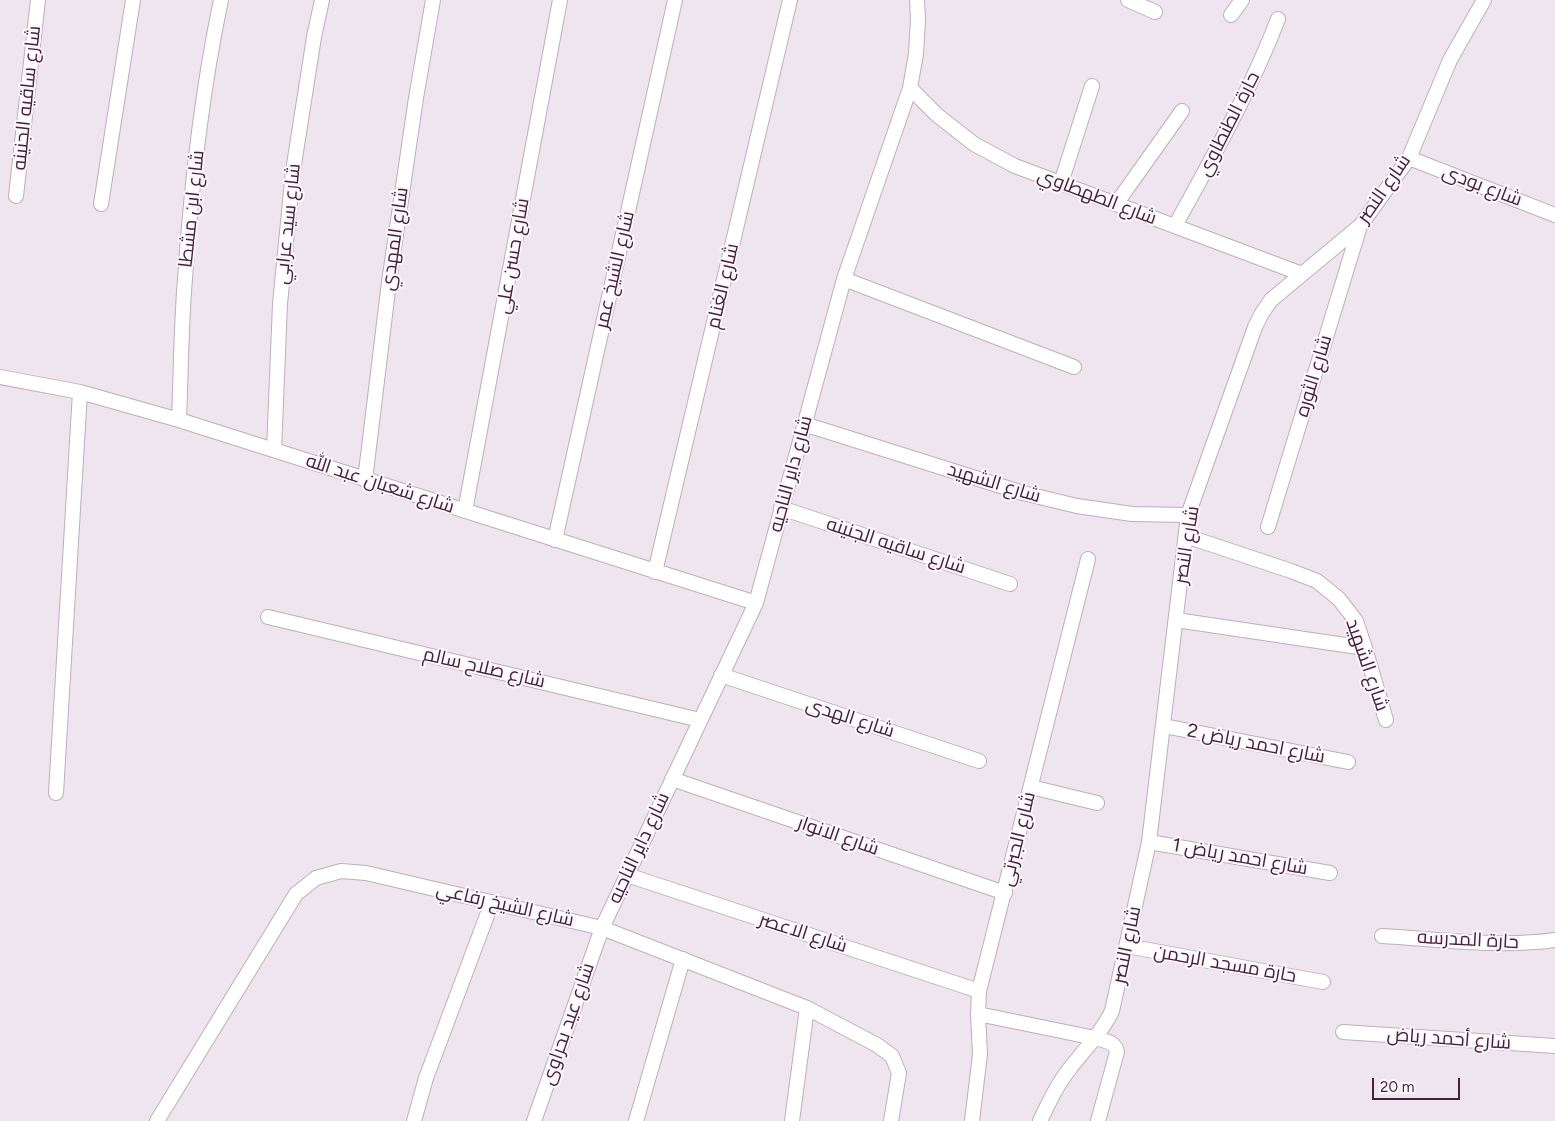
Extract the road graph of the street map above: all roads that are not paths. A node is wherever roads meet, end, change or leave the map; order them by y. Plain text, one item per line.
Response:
1 (38, 0) edge
2 (133, 0) edge
3 (221, 0) edge
4 (322, 0) edge
5 (433, 0) edge
6 (560, 0) edge
7 (675, 0) edge
8 (790, 0) edge
9 (917, 0) edge
10 (1128, 0) edge
11 (1242, 0) edge
12 (1484, 0) edge
13 (1154, 12) dead end
14 (1231, 15) dead end
15 (1278, 19) dead end
16 (1092, 86) dead end
17 (910, 88) junction
18 (1182, 111) dead end
19 (1408, 158) junction
20 (1061, 183) junction
21 (16, 196) dead end
22 (101, 204) dead end
23 (1116, 204) junction
24 (1555, 215) edge
25 (1175, 226) junction
26 (1360, 226) junction
27 (1302, 274) junction
28 (844, 279) junction
29 (1074, 367) dead end
30 (0, 377) edge
31 (80, 392) junction
32 (179, 420) junction
33 (804, 424) junction
34 (274, 450) junction
35 (365, 480) junction
36 (782, 508) junction
37 (465, 511) junction
38 (1188, 515) junction
39 (1268, 527) dead end
40 (1186, 536) junction
41 (555, 540) junction
42 (1088, 559) dead end
43 (655, 572) junction
44 (1010, 584) dead end
45 (756, 603) junction
46 (268, 617) dead end
47 (1176, 620) junction
48 (1365, 648) junction
49 (722, 676) junction
50 (700, 720) junction
51 (1386, 720) dead end
52 (1164, 726) junction
53 (979, 761) dead end
54 (1348, 762) dead end
55 (672, 779) junction
56 (1031, 787) junction
57 (56, 793) dead end
58 (1097, 803) dead end
59 (1149, 842) junction
60 (1330, 873) dead end
61 (627, 875) junction
62 (1004, 893) junction
63 (492, 902) junction
64 (602, 928) junction
65 (1382, 936) dead end
66 (1555, 940) edge
67 (1127, 946) junction
68 (683, 959) junction
69 (1323, 982) dead end
70 (980, 991) junction
71 (807, 1008) junction
72 (978, 1014) junction
73 (1343, 1032) dead end
74 (1095, 1038) junction
75 (1555, 1046) edge
76 (157, 1121) edge
77 (414, 1121) edge
78 (534, 1121) edge
79 (636, 1121) edge
80 (792, 1121) edge
81 (891, 1121) edge
82 (972, 1121) edge
83 (1040, 1121) edge
84 (1098, 1121) edge

1 - 21 street, شارع ساقيه الجنينه
2 - 22 street
3 - 32 street, شارع ابن مشطا
4 - 34 street, شارع سيد عرابي
5 - 35 street, شارع المهدي
6 - 37 street, شارع حسن علي
7 - 41 street, شارع الشيخ عمر
8 - 43 street, شارع الغنام
9 - 17 street, شارع داير الناحيه
10 - 13 street
11 - 14 street
12 - 19 street, شارع النصر
15 - 25 street, حارة الطنطاوي
16 - 20 street
17 - 20 street, شارع الطهطاوي
17 - 28 street, شارع داير الناحيه
18 - 23 street
19 - 24 street, شارع بودى
19 - 26 street, شارع النصر
20 - 23 street, شارع الطهطاوي
23 - 25 street, شارع الطهطاوي
25 - 27 street, شارع الطهطاوي
26 - 27 street, شارع النصر
26 - 39 street, شارع الثوره
27 - 38 street, شارع النصر
28 - 29 street
28 - 33 street, شارع داير الناحيه
30 - 31 street, شارع شعبان عبد الله
31 - 32 street, شارع شعبان عبد الله
31 - 57 street
32 - 34 street, شارع شعبان عبد الله
33 - 36 street, شارع داير الناحيه
33 - 38 street, شارع الشهيد
34 - 35 street, شارع شعبان عبد الله
35 - 37 street, شارع شعبان عبد الله
36 - 44 street, شارع ساقيه الجنينه
36 - 45 street, شارع داير الناحيه
37 - 41 street, شارع شعبان عبد الله
38 - 40 street, شارع النصر
40 - 47 street, شارع النصر
40 - 48 street, شارع الشهيد
41 - 43 street, شارع شعبان عبد الله
42 - 56 street, شارع الجبرتي
43 - 45 street, شارع شعبان عبد الله
45 - 49 street, شارع داير الناحيه
46 - 50 street, شارع صلاح سالم
47 - 48 street
47 - 52 street, شارع النصر
48 - 51 street, شارع الشهيد
49 - 50 street, شارع داير الناحيه
49 - 53 street, شارع الهدى
50 - 55 street, شارع داير الناحيه
52 - 54 street, شارع احمد رياض 2
52 - 59 street, شارع النصر
55 - 61 street, شارع داير الناحيه
55 - 62 street, شارع الانوار
56 - 58 street
56 - 62 street, شارع الجبرتي
59 - 60 street, شارع احمد رياض 1
59 - 67 street, شارع النصر
61 - 64 street, شارع داير الناحيه
61 - 70 street, شارع الاعصر
62 - 70 street, شارع الجبرتي
63 - 64 street, شارع الشيخ رفاعي
63 - 76 street, شارع الشيخ رفاعي
63 - 77 street
64 - 68 street, شارع الشيخ رفاعي
64 - 78 street, شارع عيد بحراوى
65 - 66 street, حارة المدرسه
67 - 69 street, حارة مسجد الرحمن
67 - 74 street, شارع النصر
68 - 71 street, شارع الشيخ رفاعي
68 - 79 street
70 - 72 street, شارع الجبرتي
71 - 80 street
71 - 81 street, شارع الشيخ رفاعي
72 - 74 street
72 - 82 street, شارع الجبرتي
73 - 75 street, شارع أحمد رياض
74 - 83 street, شارع النصر
74 - 84 street

